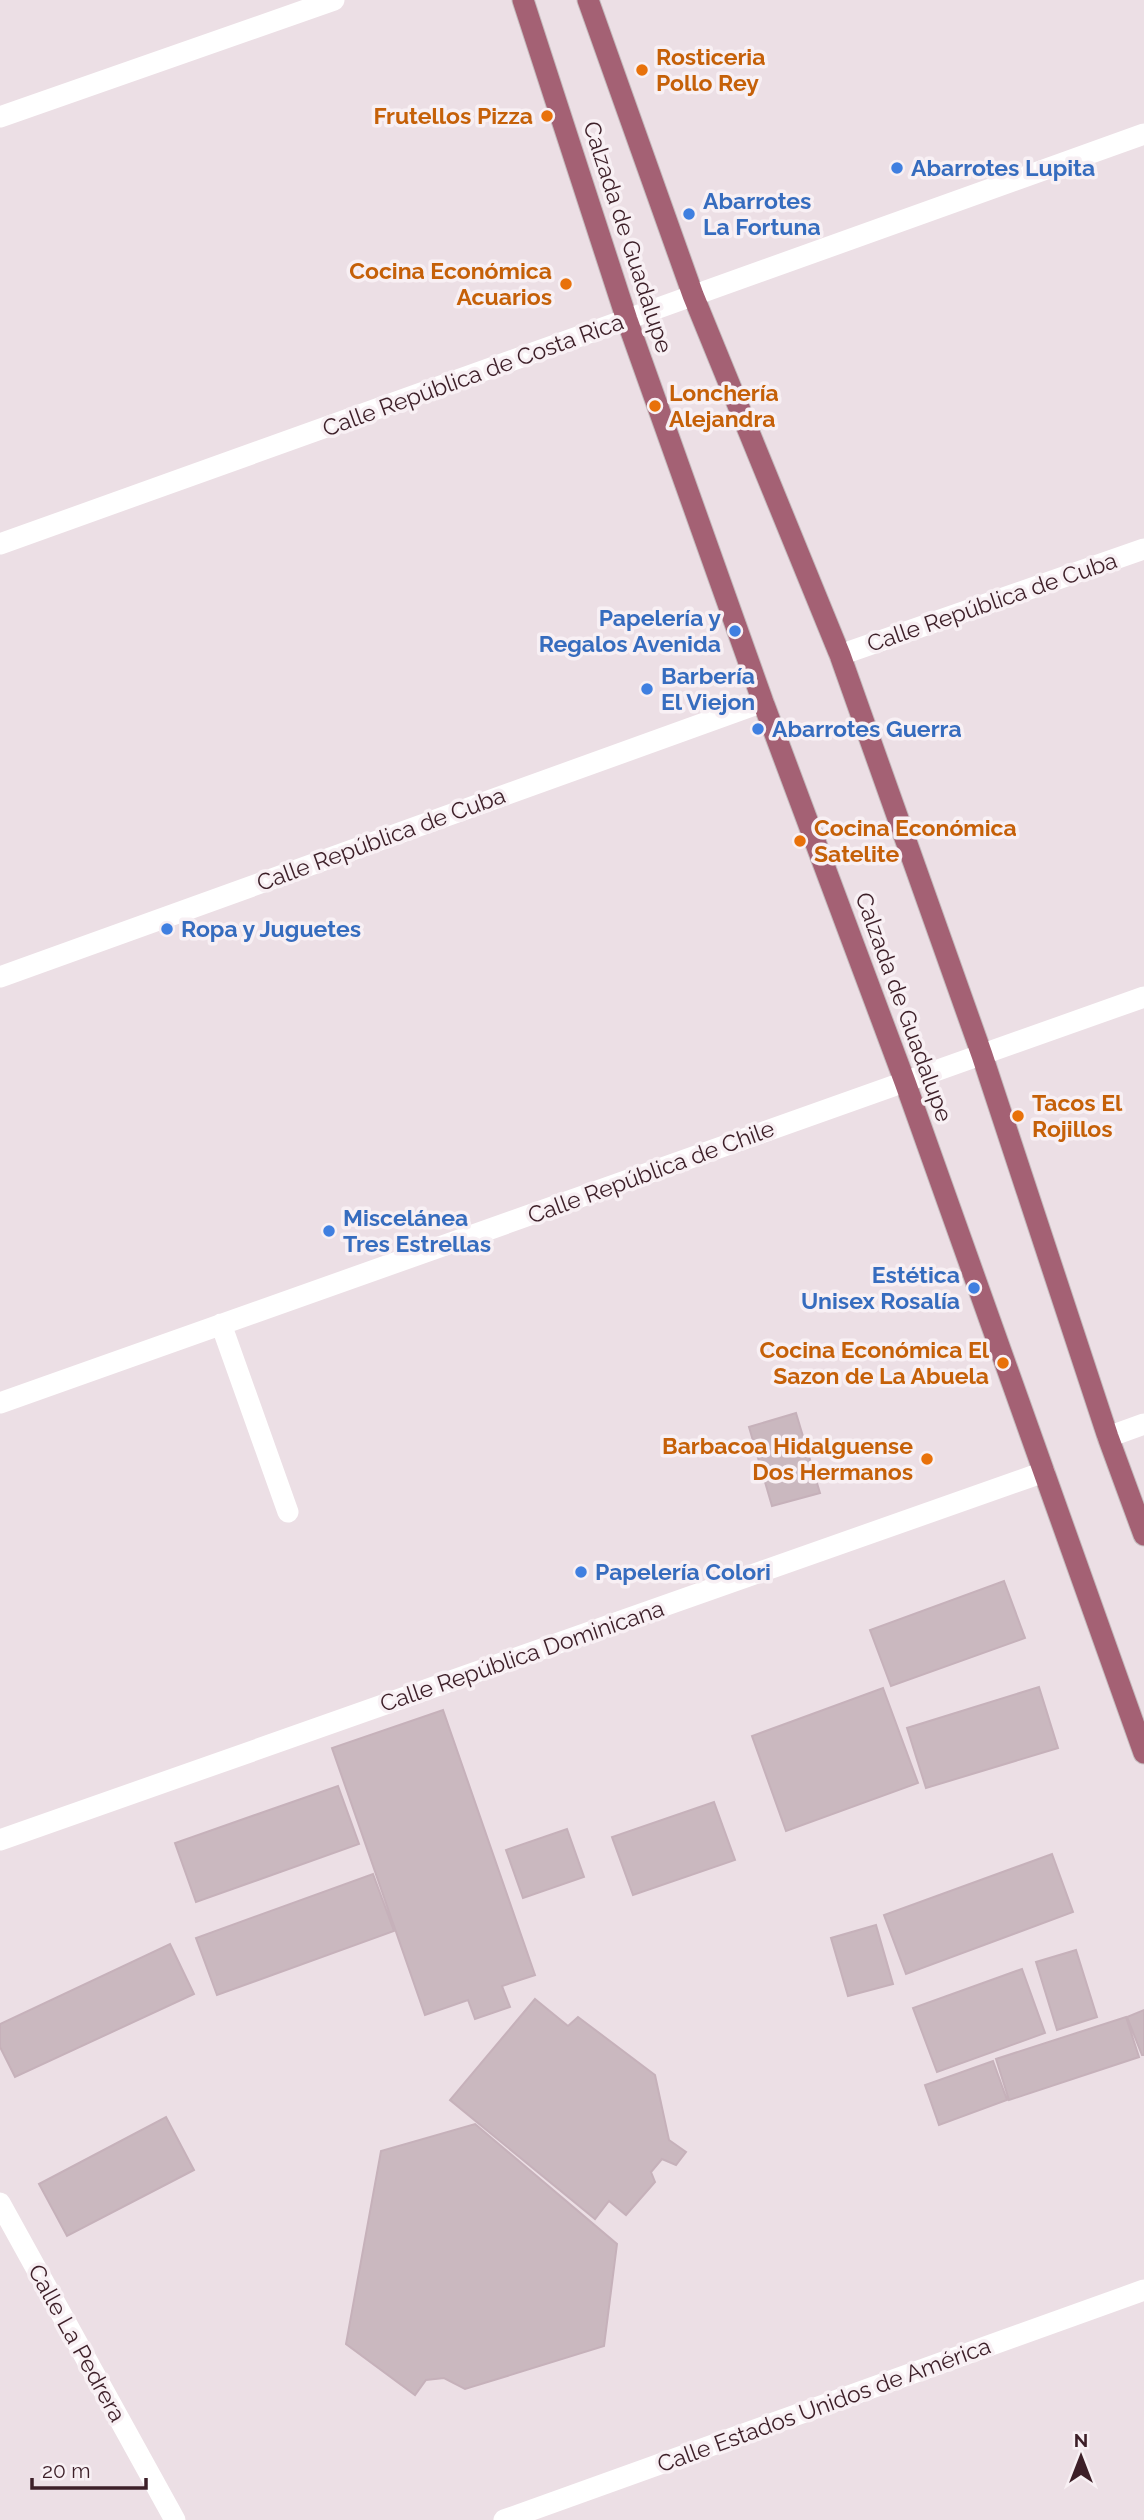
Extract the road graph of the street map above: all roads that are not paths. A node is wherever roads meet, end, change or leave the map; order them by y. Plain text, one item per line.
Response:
1 (334, 0) edge
2 (523, 0) edge
3 (588, 0) edge
4 (0, 117) edge
5 (1144, 134) edge
6 (693, 295) junction
7 (627, 320) junction
8 (0, 544) edge
9 (1144, 549) edge
10 (840, 655) junction
11 (762, 702) junction
12 (0, 976) edge
13 (1144, 998) edge
14 (982, 1055) junction
15 (905, 1082) junction
16 (221, 1324) junction
17 (0, 1403) edge
18 (1144, 1424) edge
19 (1108, 1437) junction
20 (1044, 1472) junction
21 (288, 1512) dead end
22 (1144, 1535) edge
23 (1144, 1754) edge
24 (0, 1840) edge
25 (0, 2203) edge
26 (1144, 2290) edge
27 (175, 2520) edge
28 (505, 2520) edge

1 - 4 street
2 - 7 main road, Calzada de Guadalupe
3 - 6 main road, Calzada de Guadalupe
5 - 6 street, Calle República de Costa Rica
6 - 7 street, Calle República de Costa Rica
6 - 10 main road, Calzada de Guadalupe
7 - 8 street, Calle República de Costa Rica
7 - 11 main road, Calzada de Guadalupe
9 - 10 street, Calle República de Cuba
10 - 14 main road, Calzada de Guadalupe
11 - 12 street, Calle República de Cuba
11 - 15 main road, Calzada de Guadalupe
13 - 14 street, Calle República de Chile
14 - 15 street, Calle República de Chile
14 - 19 main road, Calzada de Guadalupe
15 - 16 street, Calle República de Chile
15 - 20 main road, Calzada de Guadalupe
16 - 17 street, Calle República de Chile
16 - 21 street
18 - 19 street
19 - 22 main road, Calzada de Guadalupe
20 - 23 main road, Calzada de Guadalupe
20 - 24 street, Calle República Dominicana
25 - 27 street, Calle La Pedrera
26 - 28 street, Calle Estados Unidos de América

